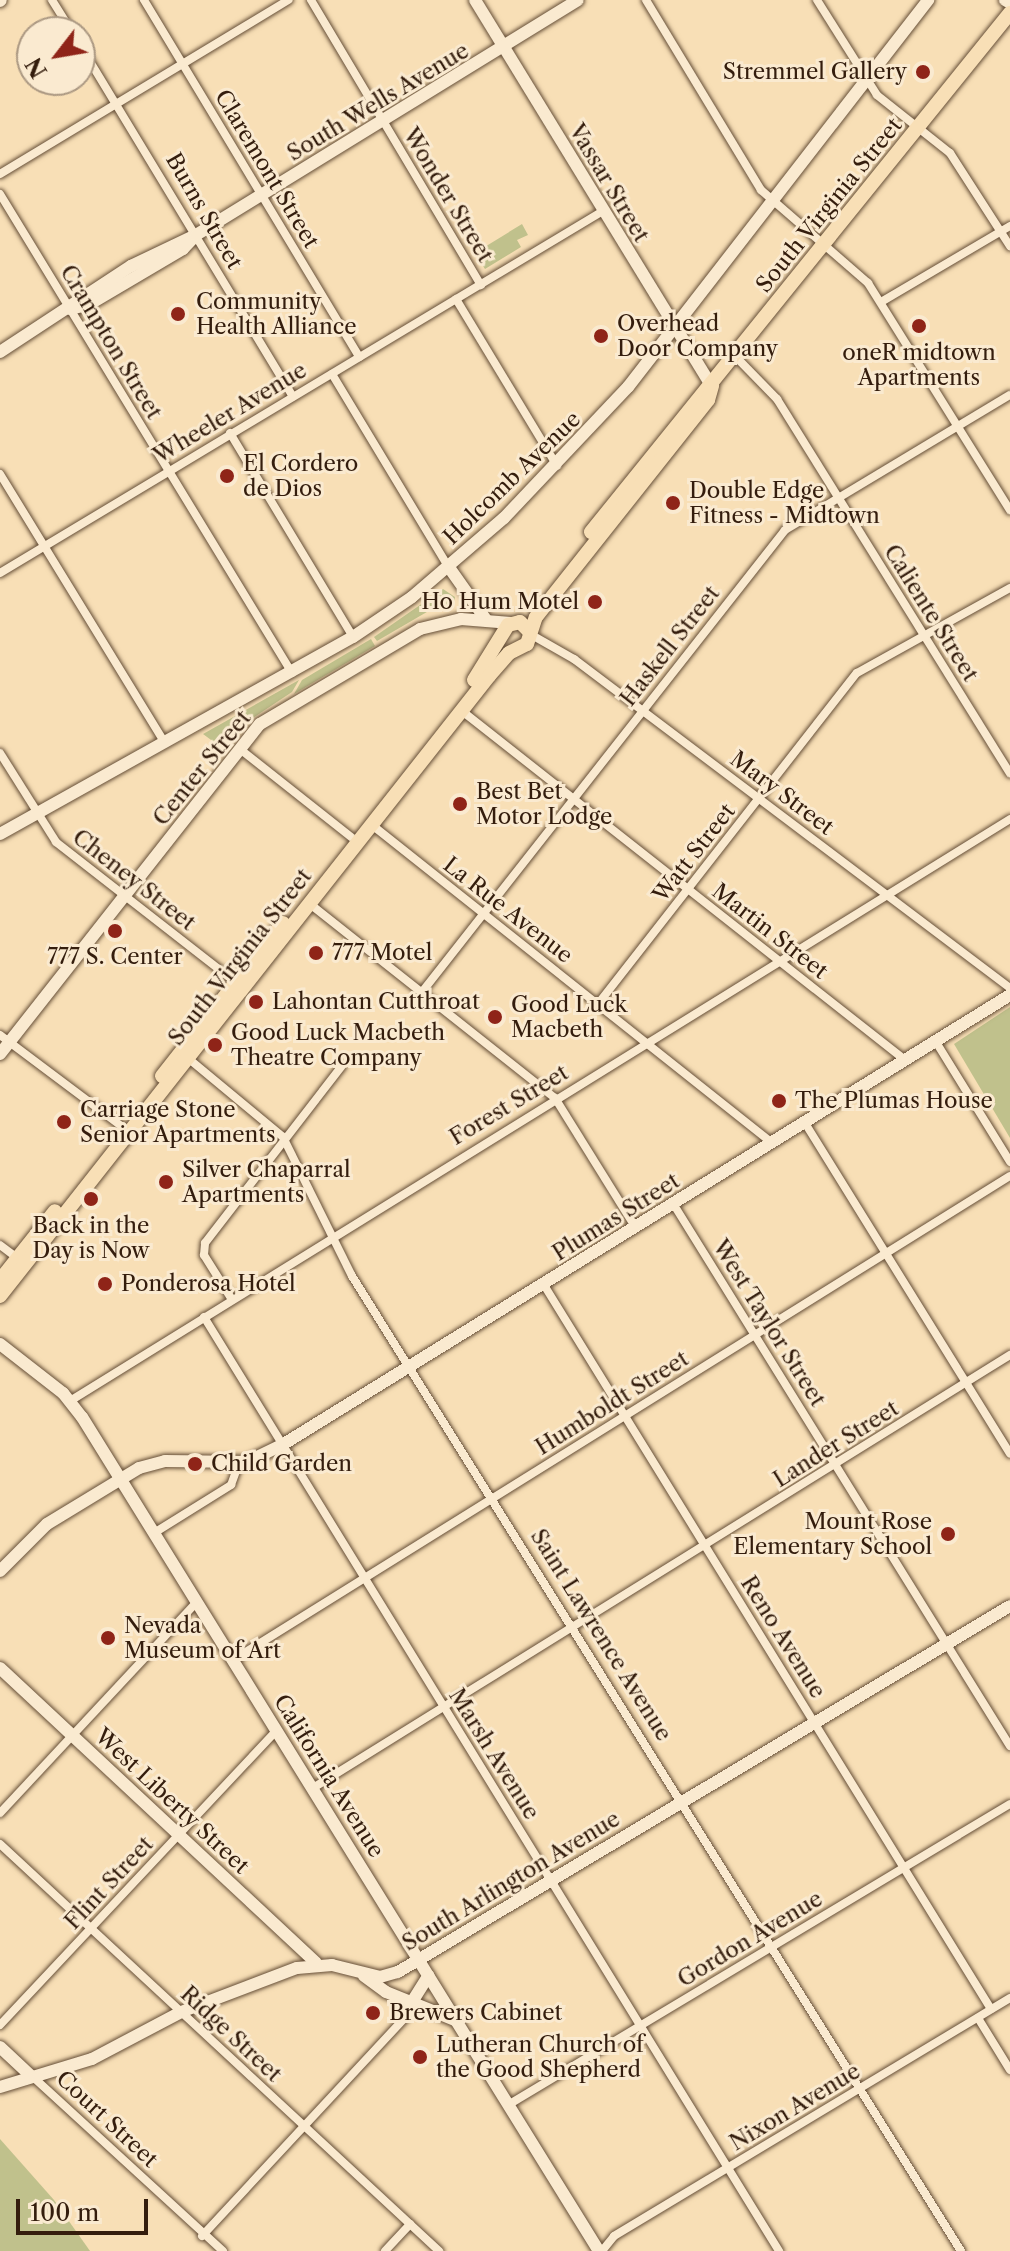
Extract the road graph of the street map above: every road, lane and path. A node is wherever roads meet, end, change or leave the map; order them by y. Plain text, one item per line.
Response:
1 (144, 0) edge
2 (289, 0) edge
3 (311, 0) edge
4 (475, 0) edge
5 (578, 0) edge
6 (646, 0) edge
7 (817, 0) edge
8 (939, 0) edge
9 (927, 3) edge
10 (1010, 13) edge
11 (504, 48) junction
12 (183, 63) junction
13 (96, 71) edge
14 (867, 82) junction
15 (117, 104) junction
16 (383, 121) junction
17 (919, 127) junction
18 (0, 174) edge
19 (0, 194) edge
20 (262, 195) junction
21 (774, 201) junction
22 (603, 211) junction
23 (1010, 226) edge
24 (1001, 231) junction
25 (196, 235) junction
26 (827, 243) junction
27 (1010, 246) edge
28 (481, 285) junction
29 (456, 299) junction
30 (881, 302) junction
31 (70, 309) junction
32 (674, 329) junction
33 (0, 352) edge
34 (359, 357) junction
35 (736, 357) junction
36 (332, 374) junction
37 (712, 386) junction
38 (1010, 395) edge
39 (293, 397) junction
40 (958, 426) junction
41 (230, 433) junction
42 (557, 467) junction
43 (168, 471) junction
44 (0, 474) edge
45 (838, 498) junction
46 (1010, 510) edge
47 (43, 546) junction
48 (448, 566) junction
49 (0, 573) edge
50 (1010, 588) edge
51 (465, 595) junction
52 (451, 620) junction
53 (487, 621) junction
54 (510, 626) junction
55 (529, 633) junction
56 (353, 637) junction
57 (926, 639) junction
58 (518, 648) junction
59 (292, 673) junction
60 (462, 711) junction
61 (643, 711) junction
62 (165, 743) junction
63 (240, 749) junction
64 (0, 753) edge
65 (1010, 774) edge
66 (573, 799) junction
67 (759, 799) junction
68 (36, 814) junction
69 (1010, 819) edge
70 (372, 825) junction
71 (0, 834) edge
72 (351, 837) junction
73 (688, 889) junction
74 (888, 895) junction
75 (124, 896) junction
76 (310, 896) junction
77 (484, 914) junction
78 (781, 962) junction
79 (235, 982) junction
80 (1010, 988) edge
81 (422, 992) junction
82 (1010, 995) edge
83 (598, 1004) junction
84 (212, 1020) junction
85 (5, 1038) edge
86 (936, 1042) junction
87 (648, 1043) junction
88 (0, 1054) edge
89 (189, 1059) junction
90 (905, 1060) junction
91 (342, 1066) dead end
92 (555, 1098) junction
93 (805, 1123) junction
94 (126, 1130) junction
95 (285, 1140) junction
96 (772, 1143) junction
97 (1010, 1162) edge
98 (1010, 1176) edge
99 (674, 1205) junction
100 (636, 1228) junction
101 (331, 1237) junction
102 (0, 1245) edge
103 (886, 1253) junction
104 (17, 1258) junction
105 (0, 1280) edge
106 (544, 1285) junction
107 (0, 1296) edge
108 (231, 1298) junction
109 (204, 1317) junction
110 (755, 1335) junction
111 (0, 1344) edge
112 (1010, 1355) edge
113 (411, 1368) junction
114 (966, 1383) junction
115 (70, 1401) junction
116 (624, 1416) junction
117 (282, 1445) junction
118 (1010, 1454) edge
119 (239, 1463) junction
120 (836, 1465) junction
121 (121, 1479) junction
122 (494, 1497) junction
123 (154, 1533) junction
124 (706, 1546) junction
125 (0, 1571) edge
126 (364, 1578) junction
127 (197, 1602) junction
128 (1010, 1606) edge
129 (575, 1627) junction
130 (947, 1644) junction
131 (233, 1660) junction
132 (0, 1668) edge
133 (444, 1708) junction
134 (815, 1723) junction
135 (277, 1730) junction
136 (73, 1736) junction
137 (1010, 1746) edge
138 (313, 1788) junction
139 (683, 1802) junction
140 (1010, 1804) edge
141 (0, 1813) edge
142 (179, 1835) junction
143 (0, 1844) edge
144 (904, 1868) junction
145 (551, 1882) junction
146 (91, 1928) junction
147 (772, 1947) junction
148 (419, 1960) junction
149 (316, 1963) junction
150 (362, 1974) junction
151 (428, 1976) junction
152 (1010, 1998) edge
153 (412, 2002) junction
154 (991, 2009) junction
155 (181, 2012) junction
156 (978, 2018) junction
157 (455, 2020) junction
158 (0, 2025) edge
159 (640, 2026) junction
160 (0, 2047) edge
161 (1010, 2070) edge
162 (31, 2076) junction
163 (0, 2087) edge
164 (860, 2088) junction
165 (508, 2105) junction
166 (305, 2126) junction
167 (728, 2168) junction
168 (410, 2224) junction
169 (202, 2236) junction
170 (223, 2251) edge
171 (385, 2251) edge
172 (439, 2251) edge
173 (600, 2251) edge
174 (779, 2251) edge
175 (961, 2251) edge

1 - 12 street, Claremont Street
2 - 12 street
3 - 16 street, Wonder Street
4 - 11 main road, Vassar Street
5 - 11 main road, South Wells Avenue
6 - 21 street
7 - 14 street
8 - 9 main road, Holcomb Avenue
9 - 14 main road, Holcomb Avenue
10 - 17 main road, South Virginia Street
11 - 16 main road, South Wells Avenue
11 - 22 main road, Vassar Street
12 - 15 street
12 - 20 street, Claremont Street
13 - 15 street, Burns Street
14 - 17 street
14 - 21 main road, Holcomb Avenue
15 - 18 street
15 - 25 street, Burns Street
16 - 20 main road, South Wells Avenue
16 - 28 street, Wonder Street
17 - 24 street
17 - 26 main road, South Virginia Street
19 - 31 street, Crampton Street
20 - 25 main road, South Wells Avenue
20 - 34 street, Claremont Street
21 - 26 street
21 - 32 main road, Holcomb Avenue
22 - 28 street, Wheeler Avenue
22 - 32 main road, Vassar Street
23 - 24 street
24 - 27 street
24 - 30 street
25 - 31 main road, South Wells Avenue
25 - 39 street, Burns Street
26 - 30 street
26 - 35 main road, South Virginia Street
28 - 29 street, Wheeler Avenue
29 - 34 street, Wheeler Avenue
29 - 42 street
30 - 40 street
31 - 33 main road, South Wells Avenue
31 - 43 street, Crampton Street
32 - 37 main road, Vassar Street
32 - 42 main road, Holcomb Avenue
34 - 36 street, Wheeler Avenue
35 - 37 main road, South Virginia Street
35 - 45 street, Caliente Street
36 - 39 street, Wheeler Avenue
36 - 48 street
37 - 54 main road, South Virginia Street
37 - 55 main road, South Virginia Street
38 - 40 street, Haskell Street
39 - 41 street, Wheeler Avenue
40 - 45 street, Haskell Street
40 - 46 street
41 - 43 street, Wheeler Avenue
41 - 56 street
42 - 48 main road, Holcomb Avenue
43 - 47 street, Wheeler Avenue
43 - 59 street, Crampton Street
44 - 47 street
45 - 57 street, Caliente Street
45 - 61 street, Haskell Street
47 - 49 street, Wheeler Avenue
47 - 62 street
48 - 51 main road
48 - 56 main road, Holcomb Avenue
50 - 57 street, Watt Street
51 - 52 main road
51 - 53 main road
52 - 53 main road, Center Street
52 - 63 main road, Center Street
53 - 54 main road, Center Street
54 - 55 main road
54 - 58 main road
54 - 72 main road, South Virginia Street
55 - 58 main road, South Virginia Street
55 - 61 street, Mary Street
56 - 59 main road, Holcomb Avenue
57 - 65 street, Caliente Street
57 - 67 street, Watt Street
58 - 60 main road, South Virginia Street
59 - 62 main road, Holcomb Avenue
60 - 66 street, Martin Street
60 - 70 main road, South Virginia Street
61 - 66 street, Haskell Street
61 - 67 street, Mary Street
62 - 68 main road, Holcomb Avenue
63 - 72 street
63 - 75 main road, Center Street
64 - 68 street, Cheney Street
66 - 73 street, Martin Street
66 - 77 street, Haskell Street
67 - 73 street, Watt Street
67 - 74 street, Mary Street
68 - 71 main road, Holcomb Avenue
68 - 75 street, Cheney Street
69 - 74 street, Forest Street
70 - 76 main road, South Virginia Street
70 - 77 street, La Rue Avenue
72 - 76 main road, South Virginia Street
73 - 78 street, Martin Street
73 - 83 street, Watt Street
74 - 78 street, Forest Street
74 - 80 street, Mary Street
75 - 79 street, Cheney Street
75 - 85 main road, Center Street
76 - 79 main road, South Virginia Street
76 - 81 street
76 - 84 main road, South Virginia Street
77 - 81 street, Haskell Street
77 - 83 street, La Rue Avenue
78 - 87 street, Forest Street
78 - 90 street, Martin Street
79 - 84 main road, South Virginia Street
81 - 92 street
82 - 86 main road, Plumas Street
83 - 87 street, La Rue Avenue
84 - 89 main road, South Virginia Street
84 - 94 main road, South Virginia Street
85 - 88 main road, Center Street
85 - 94 street
86 - 90 main road, Plumas Street
86 - 97 street
87 - 92 street, Forest Street
87 - 96 street, La Rue Avenue
89 - 94 main road, South Virginia Street
89 - 95 street, Saint Lawrence Avenue
90 - 93 main road, Plumas Street
91 - 95 street
92 - 100 street
92 - 101 street, Forest Street
93 - 96 main road, Plumas Street
93 - 103 street
94 - 104 main road, South Virginia Street
94 - 107 main road, South Virginia Street
95 - 101 street, Saint Lawrence Avenue
95 - 108 street
96 - 99 main road, Plumas Street
98 - 103 street, Humboldt Street
99 - 100 main road, Plumas Street
99 - 110 street, West Taylor Street
100 - 106 main road, Plumas Street
101 - 108 street, Forest Street
101 - 113 street, Saint Lawrence Avenue
102 - 104 street
103 - 110 street, Humboldt Street
103 - 114 street
104 - 105 main road, South Virginia Street
106 - 113 main road, Plumas Street
106 - 116 street, Reno Avenue
108 - 109 street, Forest Street
109 - 115 street, Forest Street
109 - 117 street, Marsh Avenue
110 - 116 street, Humboldt Street
110 - 120 street, West Taylor Street
111 - 115 main road, California Avenue
112 - 114 street, Lander Street
113 - 117 main road, Plumas Street
113 - 122 street, Saint Lawrence Avenue
114 - 118 street
114 - 120 street, Lander Street
115 - 121 main road, California Avenue
116 - 122 street, Humboldt Street
116 - 124 street, Reno Avenue
117 - 119 main road, Plumas Street
117 - 126 street, Marsh Avenue
119 - 121 main road, Plumas Street
119 - 123 street
120 - 124 street, Lander Street
120 - 130 street, West Taylor Street
121 - 123 main road, California Avenue
121 - 125 main road, Plumas Street
122 - 126 street, Humboldt Street
122 - 129 street, Saint Lawrence Avenue
123 - 127 main road, California Avenue
124 - 129 street, Lander Street
124 - 134 street, Reno Avenue
126 - 131 street, Humboldt Street
126 - 133 street, Marsh Avenue
127 - 131 main road, California Avenue
127 - 136 street
128 - 130 main road, South Arlington Avenue
129 - 133 street, Lander Street
129 - 139 street, Saint Lawrence Avenue
130 - 134 main road, South Arlington Avenue
130 - 137 street, West Taylor Street
131 - 135 main road, California Avenue
132 - 136 main road, West Liberty Street
133 - 138 street, Lander Street
133 - 145 street, Marsh Avenue
134 - 139 main road, South Arlington Avenue
134 - 144 street, Reno Avenue
135 - 138 main road, California Avenue
135 - 142 street, Flint Street
136 - 141 street
136 - 142 main road, West Liberty Street
138 - 148 main road, California Avenue
139 - 145 main road, South Arlington Avenue
139 - 147 street, Saint Lawrence Avenue
140 - 144 street, Gordon Avenue
142 - 146 street, Flint Street
142 - 149 main road, West Liberty Street
143 - 146 street, Ridge Street
144 - 147 street, Gordon Avenue
144 - 154 street, Reno Avenue
145 - 148 main road, South Arlington Avenue
145 - 159 street, Marsh Avenue
146 - 155 street, Ridge Street
146 - 158 street, Flint Street
147 - 159 street, Gordon Avenue
147 - 164 street, Saint Lawrence Avenue
148 - 150 main road, South Arlington Avenue
148 - 151 main road, California Avenue
149 - 150 main road, South Arlington Avenue
149 - 155 main road
150 - 153 main road
151 - 153 main road
151 - 157 main road, California Avenue
152 - 154 street, Nixon Avenue
153 - 157 main road
153 - 166 street
154 - 156 street, Nixon Avenue
155 - 162 main road
155 - 166 street, Ridge Street
156 - 161 street
156 - 164 street, Nixon Avenue
157 - 165 main road, California Avenue
159 - 165 street, Gordon Avenue
159 - 167 street, Marsh Avenue
160 - 162 main road, Court Street
162 - 163 main road
162 - 169 street, Court Street
164 - 167 street, Nixon Avenue
164 - 175 street, Saint Lawrence Avenue
165 - 173 main road, California Avenue
166 - 168 street, Ridge Street
166 - 169 street
167 - 173 street, Nixon Avenue
167 - 174 street, Marsh Avenue
168 - 171 street
168 - 172 street, Ridge Street
169 - 170 street, Court Street

